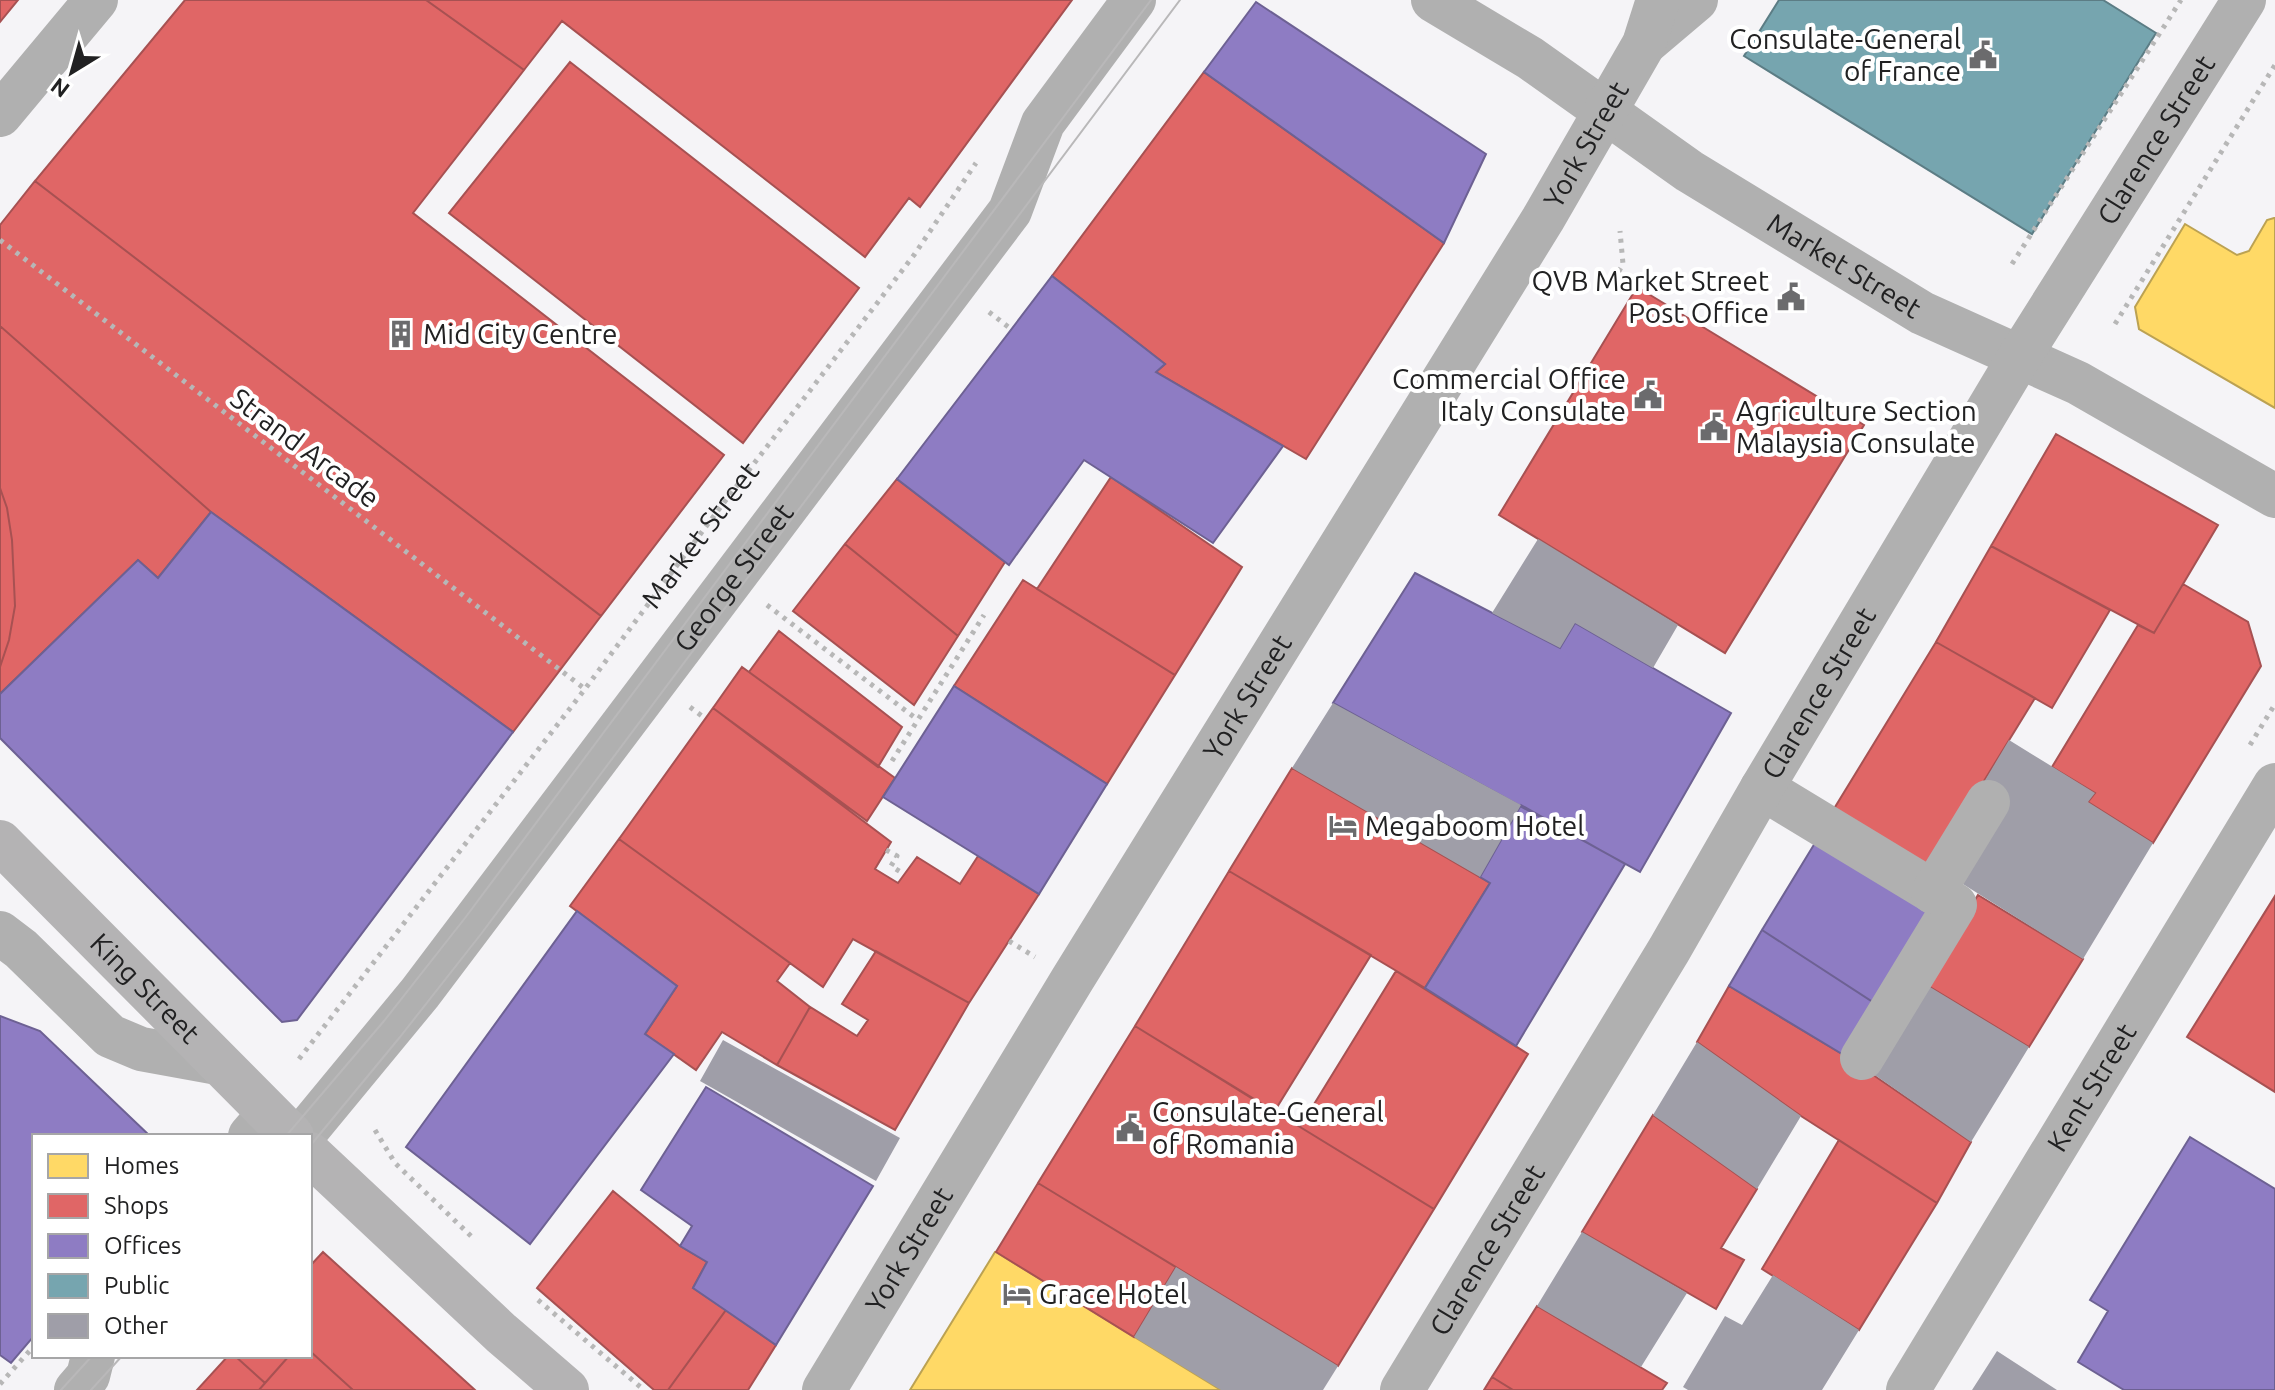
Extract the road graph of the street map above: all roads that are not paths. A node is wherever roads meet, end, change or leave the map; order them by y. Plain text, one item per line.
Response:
1 (96, 0) edge
2 (1134, 0) edge
3 (1433, 0) edge
4 (1658, 0) edge
5 (1696, 0) edge
6 (2244, 0) edge
7 (1644, 44) junction
8 (1606, 111) junction
9 (0, 115) edge
10 (2020, 356) junction
11 (2275, 496) edge
12 (2275, 785) edge
13 (1762, 788) junction
14 (1988, 802) dead end
15 (0, 842) edge
16 (1933, 892) junction
17 (0, 933) edge
18 (1862, 1058) dead end
19 (218, 1063) junction
20 (278, 1130) edge
21 (312, 1156) edge
22 (92, 1358) edge
23 (76, 1390) edge
24 (567, 1390) edge
25 (824, 1390) edge
26 (1402, 1390) edge
27 (1908, 1390) edge

1 - 9 street
2 - 20 street, George Street
3 - 8 street, Market Street
4 - 7 street, York Street
5 - 7 street
6 - 10 street, Clarence Street
7 - 8 street, York Street
8 - 10 street, Market Street
8 - 25 street, York Street
10 - 11 street, Market Street
10 - 13 street, Clarence Street
12 - 27 street, Kent Street
13 - 16 street
13 - 26 street, Clarence Street
14 - 16 street
15 - 19 main road, King Street
16 - 18 street
17 - 19 street
19 - 20 main road, King Street
21 - 24 main road
22 - 23 street

